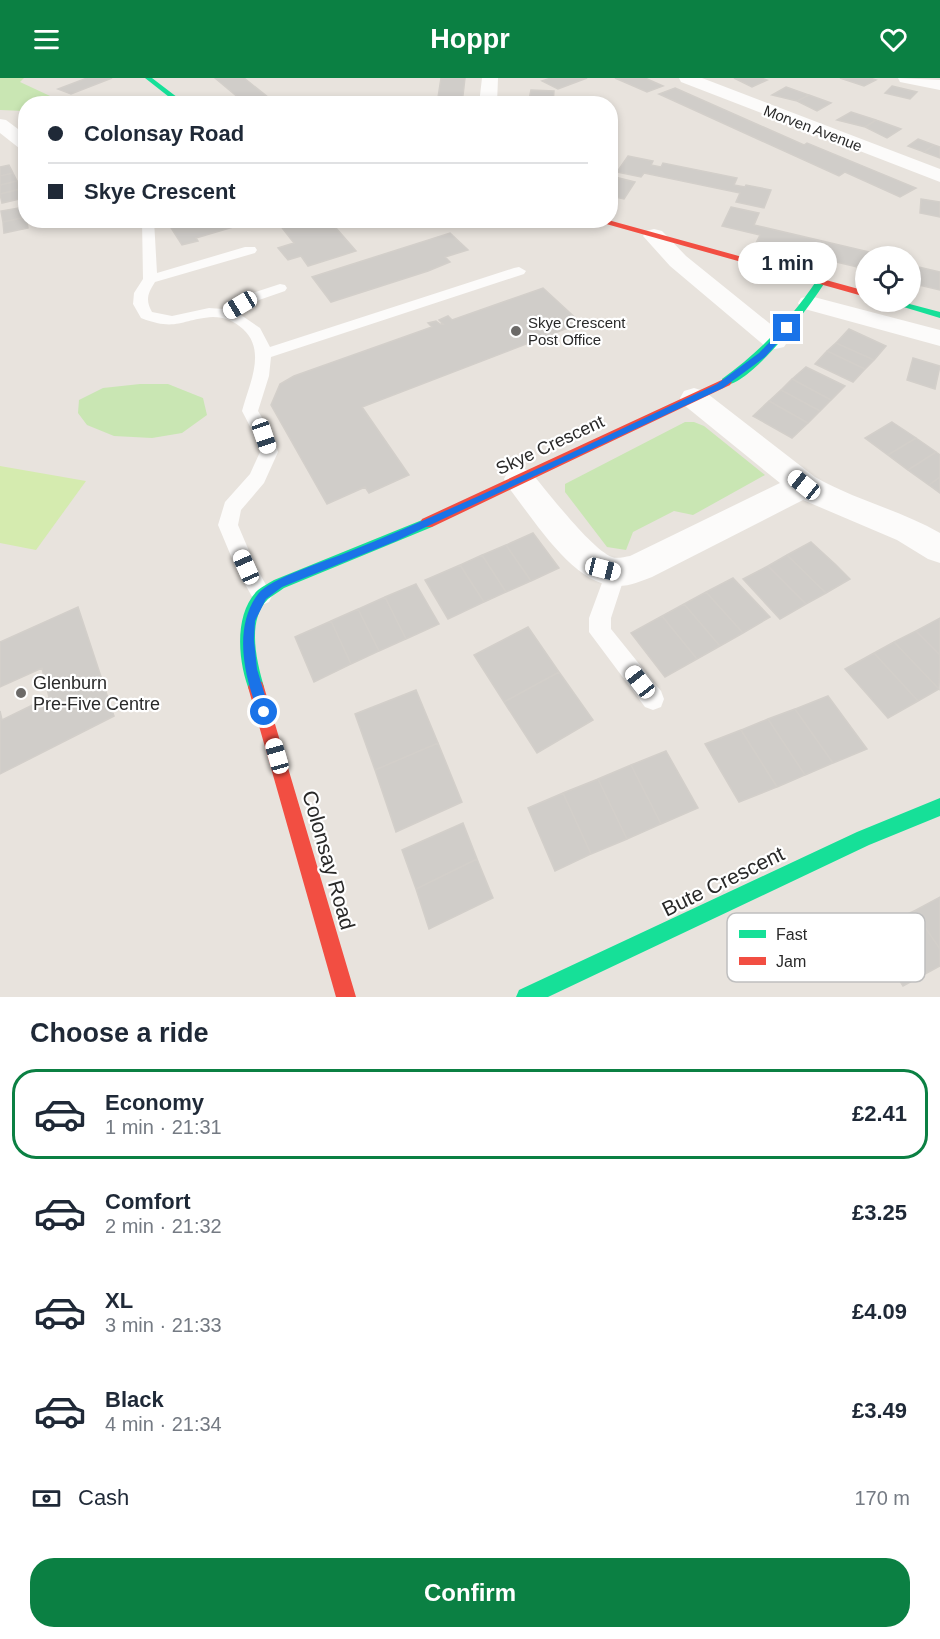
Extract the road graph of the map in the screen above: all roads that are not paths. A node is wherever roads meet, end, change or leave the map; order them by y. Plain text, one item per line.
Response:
1 (148, 78) edge
2 (490, 78) edge
3 (687, 78) edge
4 (906, 78) edge
5 (940, 85) edge
6 (172, 96) edge
7 (489, 96) edge
8 (0, 124) edge
9 (18, 138) edge
10 (940, 176) edge
11 (618, 226) edge
12 (148, 228) edge
13 (654, 236) junction
14 (250, 250) dead end
15 (519, 271) dead end
16 (150, 279) junction
17 (280, 288) dead end
18 (815, 292) junction
19 (855, 294) edge
20 (921, 310) edge
21 (226, 313) junction
22 (940, 315) edge
23 (940, 338) edge
24 (775, 341) junction
25 (264, 354) junction
26 (694, 398) junction
27 (519, 479) junction
28 (804, 485) junction
29 (940, 549) edge
30 (616, 572) junction
31 (262, 596) junction
32 (653, 699) dead end
33 (940, 807) edge
34 (346, 997) edge
35 (526, 997) edge

1 - 6 street
2 - 7 street
3 - 10 street, Morven Avenue
4 - 5 street
8 - 9 street
11 - 13 street
12 - 16 lane
13 - 18 street
13 - 24 street
14 - 16 lane
15 - 25 lane
16 - 21 lane
17 - 21 lane
18 - 19 street
18 - 23 street
18 - 24 street, Skye Crescent
20 - 22 street
21 - 25 lane
24 - 26 street, Skye Crescent
25 - 31 lane
26 - 27 street, Skye Crescent
26 - 28 street
27 - 30 street
27 - 31 street, Skye Crescent
28 - 29 street
28 - 30 street
30 - 32 lane
31 - 34 street, Colonsay Road
33 - 35 street, Bute Crescent

